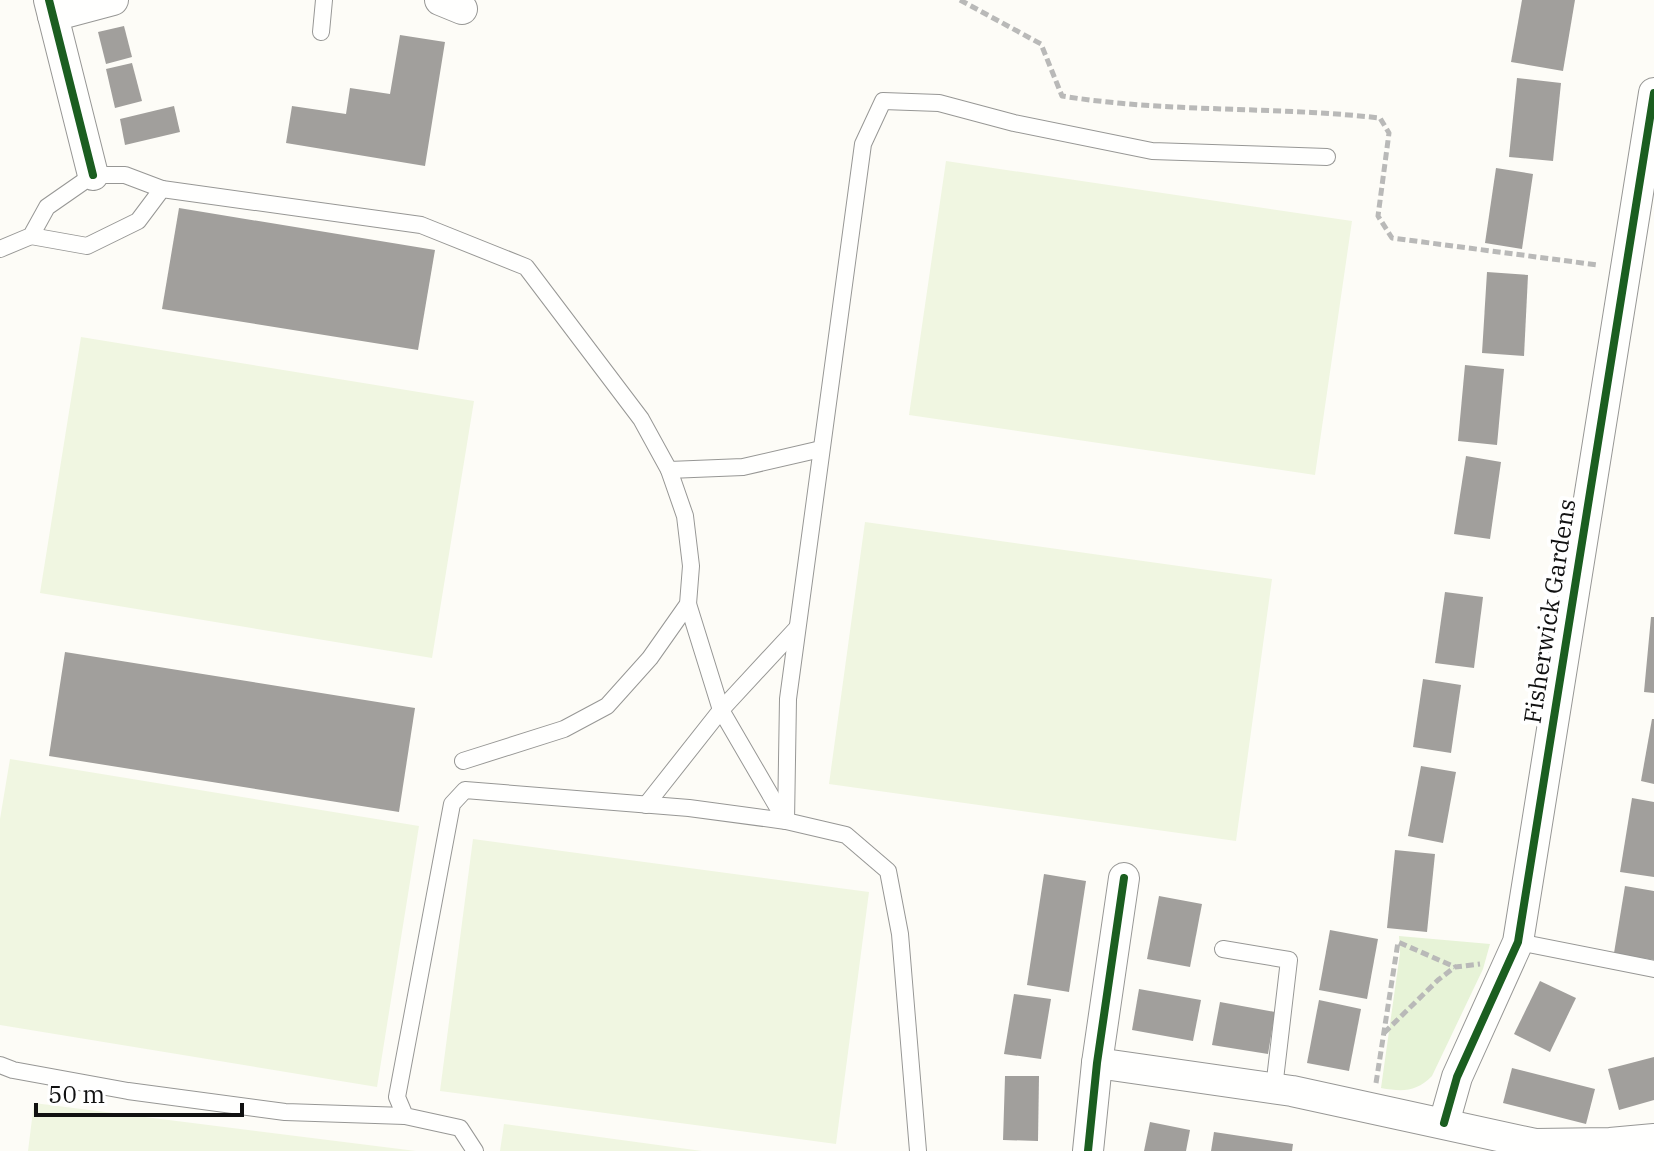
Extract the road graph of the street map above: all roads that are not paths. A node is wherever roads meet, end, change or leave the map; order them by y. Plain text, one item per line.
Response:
1 (113, 0) edge
2 (324, 0) edge
3 (51, 8) edge
4 (321, 32) dead end
5 (1654, 93) edge
6 (1327, 157) dead end
7 (93, 175) junction
8 (162, 189) junction
9 (31, 236) junction
10 (0, 249) edge
11 (821, 449) junction
12 (669, 470) junction
13 (688, 604) junction
14 (797, 628) junction
15 (721, 710) junction
16 (463, 761) dead end
17 (646, 805) junction
18 (786, 821) junction
19 (1124, 878) dead end
20 (1223, 949) dead end
21 (1515, 951) junction
22 (1654, 969) edge
23 (1097, 1063) junction
24 (0, 1065) edge
25 (1274, 1088) junction
26 (405, 1116) junction
27 (1444, 1123) junction
28 (1654, 1139) edge
29 (475, 1151) edge
30 (918, 1151) edge
31 (1088, 1151) edge

1 - 3 street
2 - 4 lane
3 - 7 street
5 - 21 street, Fisherwick Gardens
6 - 11 lane
7 - 8 lane
7 - 9 lane
8 - 9 lane
8 - 12 lane
9 - 10 lane
11 - 12 lane
11 - 14 lane
12 - 13 lane
13 - 15 lane
13 - 16 lane
14 - 15 lane
14 - 18 lane
15 - 17 lane
15 - 18 lane
17 - 18 lane
17 - 26 lane
18 - 30 lane
19 - 23 street
20 - 25 lane
21 - 22 lane
21 - 27 street, Fisherwick Gardens
23 - 25 street
23 - 31 street
24 - 26 lane
25 - 27 street
26 - 29 lane
27 - 28 street

